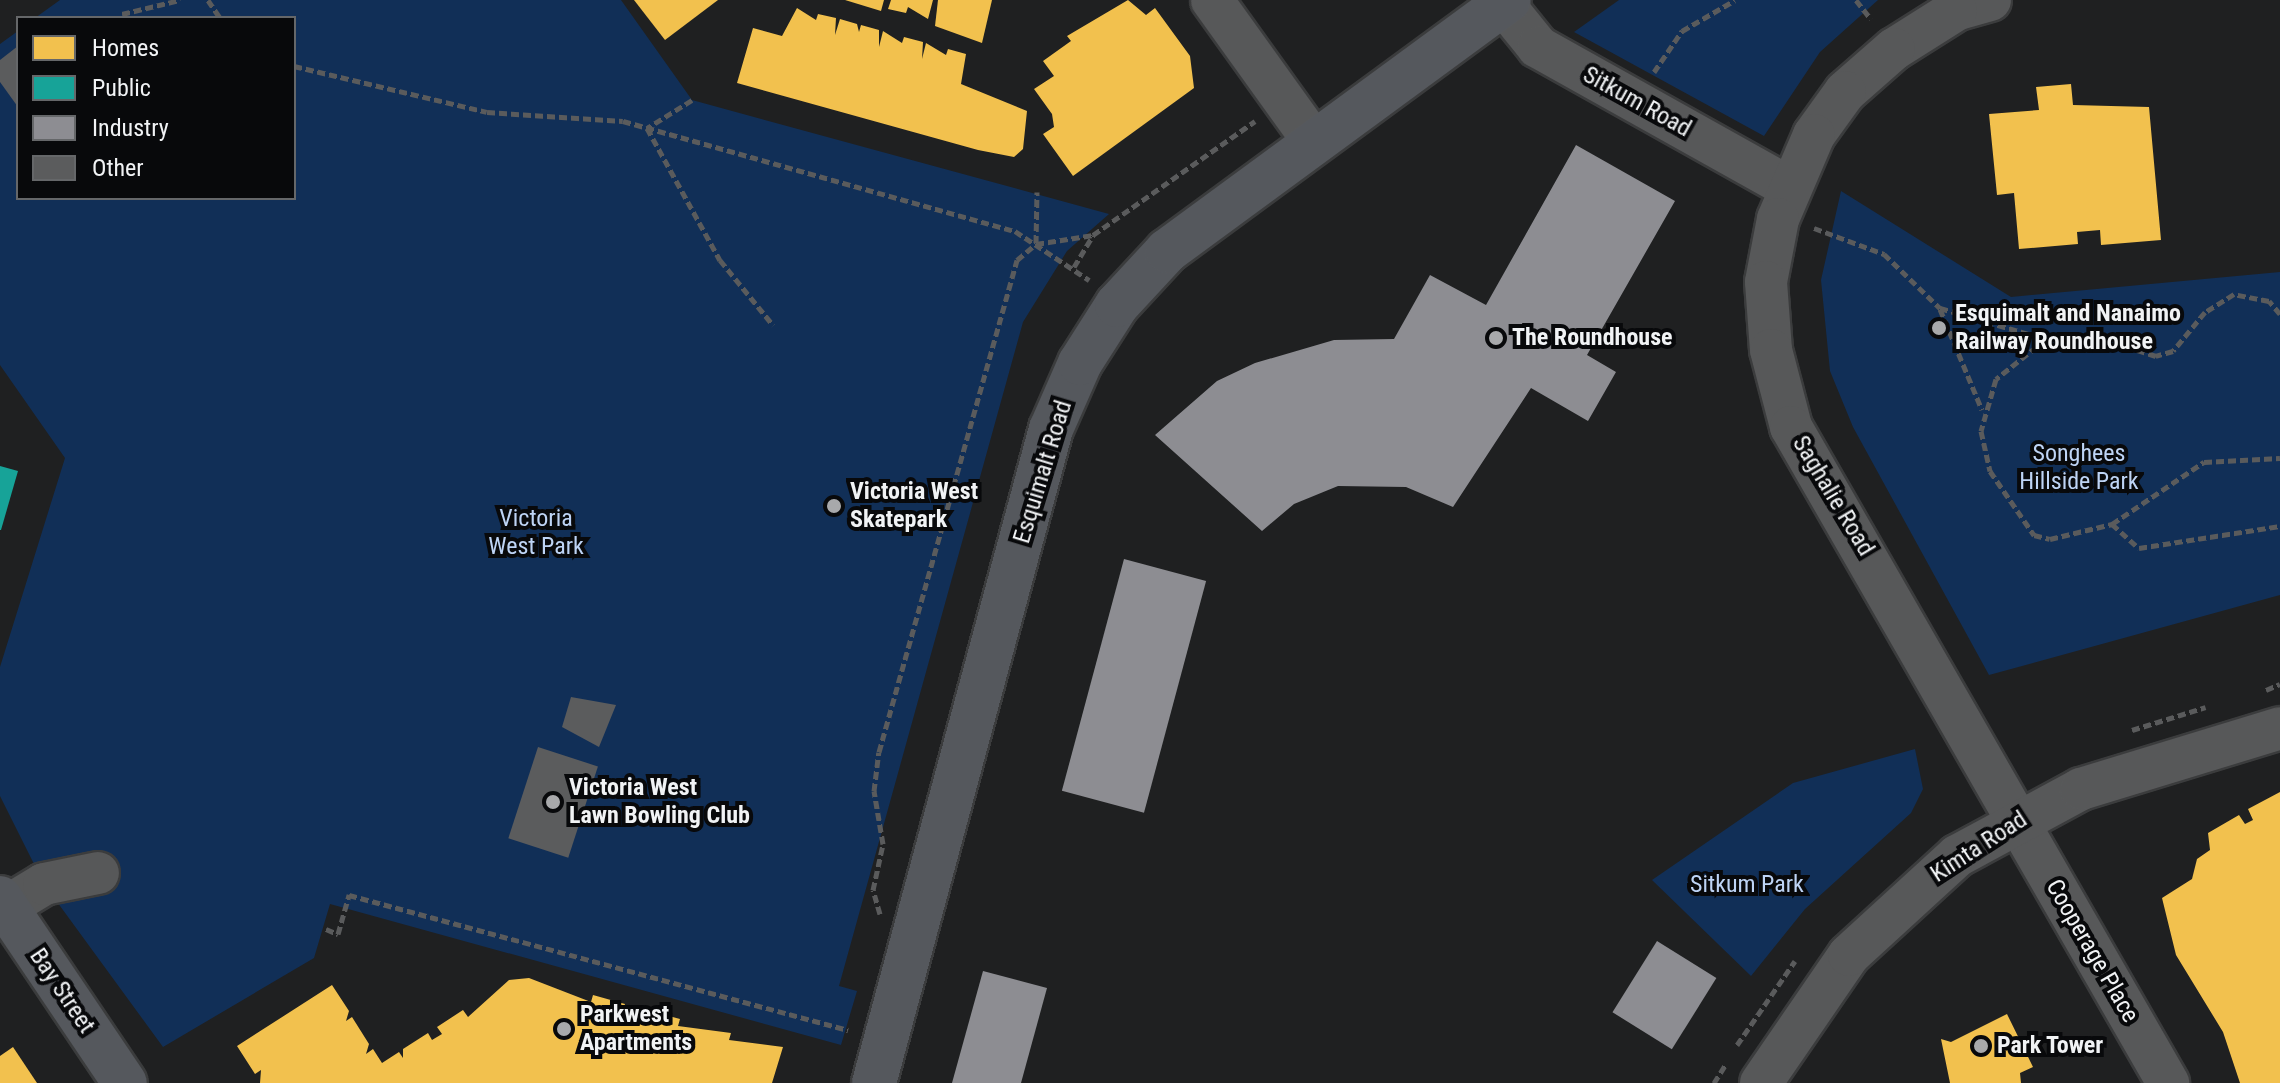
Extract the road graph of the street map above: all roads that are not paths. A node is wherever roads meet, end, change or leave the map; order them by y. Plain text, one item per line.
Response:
1 (1212, 0) edge
2 (1990, 0) edge
3 (1504, 1) edge
4 (1314, 142) junction
5 (1783, 203) junction
6 (2280, 728) edge
7 (2016, 819) junction
8 (98, 873) dead end
9 (3, 903) edge
10 (125, 1083) edge
11 (874, 1083) edge
12 (1761, 1083) edge
13 (2168, 1083) edge

1 - 4 street
2 - 5 street, Saghalie Road
3 - 4 main road, Esquimalt Road
3 - 5 street, Sitkum Road
4 - 11 main road, Esquimalt Road
5 - 7 street, Saghalie Road
6 - 7 street, Kimta Road
7 - 12 street, Kimta Road
7 - 13 street, Cooperage Place
8 - 9 street
9 - 10 main road, Bay Street

